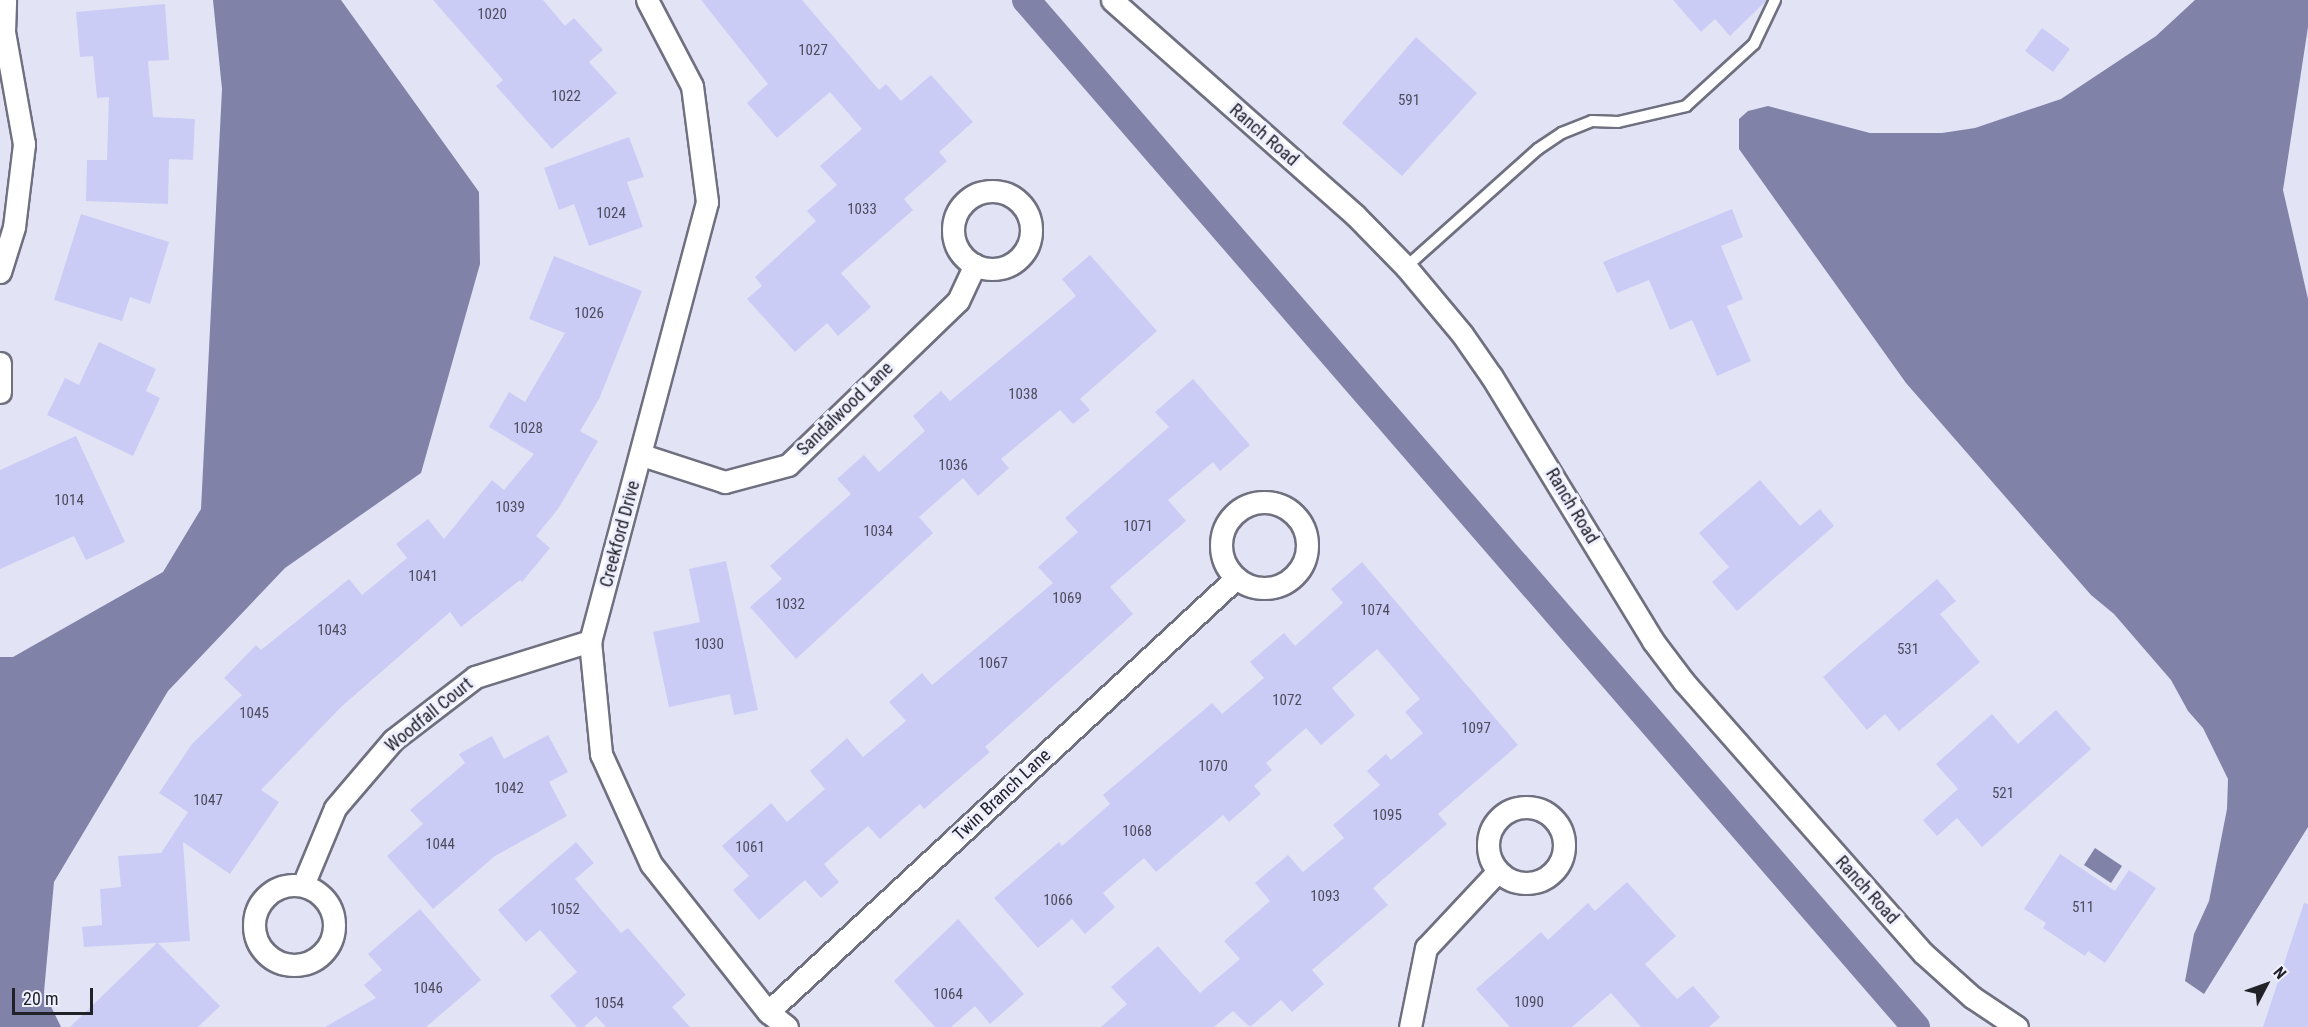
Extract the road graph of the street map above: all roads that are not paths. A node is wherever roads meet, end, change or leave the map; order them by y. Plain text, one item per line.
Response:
1 (5, 0) edge
2 (647, 0) edge
3 (1112, 0) edge
4 (1775, 0) edge
5 (975, 265) dead end
6 (1406, 267) junction
7 (0, 272) edge
8 (0, 363) edge
9 (0, 392) edge
10 (642, 454) junction
11 (1236, 578) junction
12 (590, 641) junction
13 (1498, 871) dead end
14 (303, 885) dead end
15 (768, 1012) junction
16 (787, 1027) edge
17 (1410, 1027) edge
18 (2017, 1027) edge

1 - 7 street
2 - 10 street, Creekford Drive
3 - 6 street, Ranch Road
4 - 6 lane
5 - 10 street, Sandalwood Lane
6 - 18 street, Ranch Road
8 - 9 street
10 - 12 street, Creekford Drive
11 - 11 street
11 - 15 street, Twin Branch Lane
12 - 14 street, Woodfall Court
12 - 15 street, Creekford Drive
13 - 17 street
15 - 16 street, Creekford Drive

